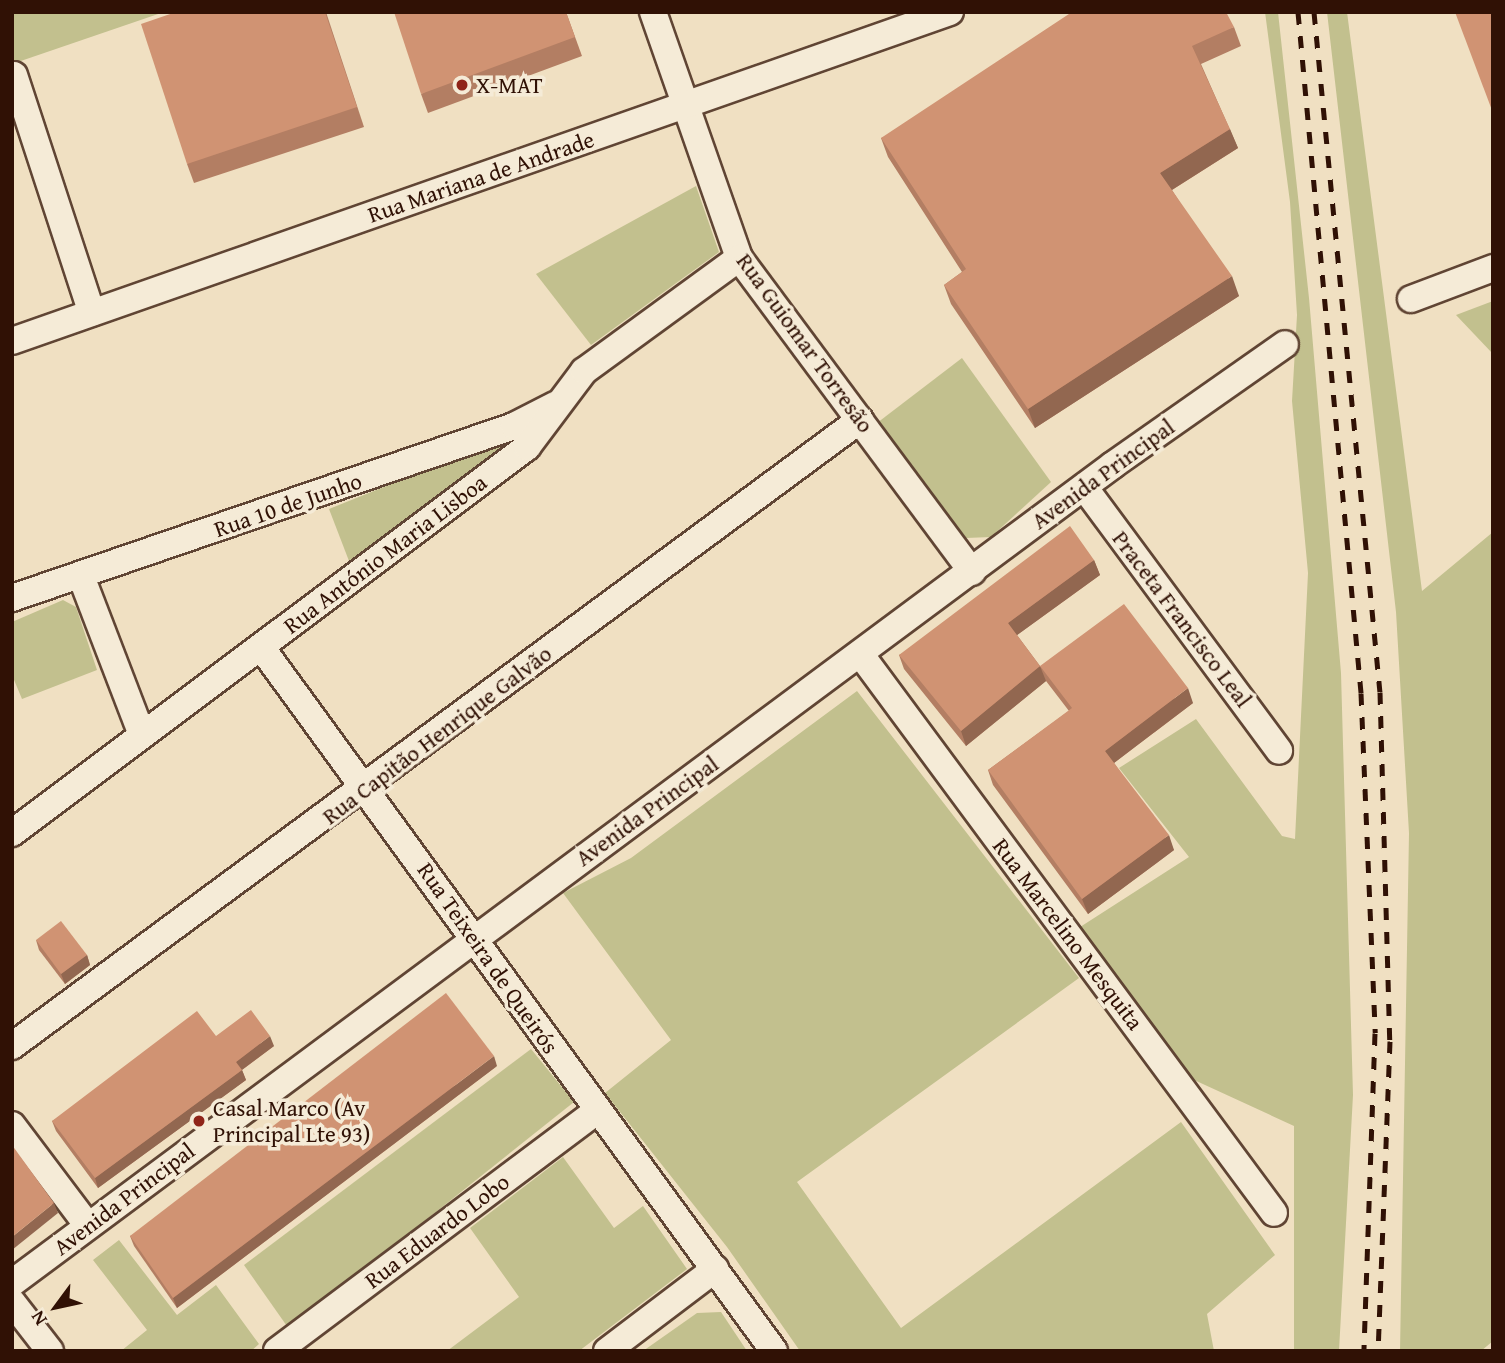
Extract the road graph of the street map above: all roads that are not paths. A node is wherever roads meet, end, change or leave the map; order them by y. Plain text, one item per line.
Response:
1 (653, 12) edge
2 (950, 12) edge
3 (14, 75) edge
4 (686, 106) junction
5 (739, 258) junction
6 (1493, 268) edge
7 (1411, 299) dead end
8 (92, 313) junction
9 (12, 341) edge
10 (1285, 344) dead end
11 (560, 403) junction
12 (860, 420) junction
13 (1084, 487) junction
14 (972, 572) junction
15 (82, 576) junction
16 (12, 598) edge
17 (261, 647) junction
18 (861, 655) junction
19 (142, 735) junction
20 (1279, 751) dead end
21 (368, 788) junction
22 (12, 832) edge
23 (471, 941) junction
24 (12, 1046) edge
25 (597, 1111) junction
26 (12, 1125) edge
27 (1274, 1213) dead end
28 (88, 1226) junction
29 (715, 1269) junction
30 (12, 1283) edge
31 (12, 1302) edge
32 (50, 1351) edge
33 (277, 1351) edge
34 (607, 1351) edge
35 (774, 1351) edge

1 - 4 street, Rua Guiomar Torresão
2 - 4 street, Rua Mariana de Andrade
3 - 8 street
4 - 5 street, Rua Guiomar Torresão
4 - 8 street, Rua Mariana de Andrade
5 - 11 street, Rua António Maria Lisboa
5 - 12 street, Rua Guiomar Torresão
6 - 7 street
8 - 9 street, Rua Mariana de Andrade
10 - 13 street, Avenida Principal
11 - 15 street, Rua 10 de Junho
11 - 17 street, Rua António Maria Lisboa
12 - 14 street, Rua Guiomar Torresão
12 - 21 street, Rua Capitão Henrique Galvão
13 - 14 street, Avenida Principal
13 - 20 street, Praceta Francisco Leal
14 - 18 street, Avenida Principal
15 - 16 street, Rua 10 de Junho
15 - 19 street
17 - 19 street, Rua António Maria Lisboa
17 - 21 street, Rua Teixeira de Queirós
18 - 23 street, Avenida Principal
18 - 27 street, Rua Marcelino Mesquita
19 - 22 street, Rua António Maria Lisboa
21 - 23 street, Rua Teixeira de Queirós
21 - 24 street, Rua Capitão Henrique Galvão
23 - 25 street, Rua Teixeira de Queirós
23 - 28 street, Avenida Principal
25 - 29 street, Rua Teixeira de Queirós
25 - 33 street, Rua Eduardo Lobo
26 - 28 street
28 - 30 street, Avenida Principal
29 - 34 street
29 - 35 street, Rua Teixeira de Queirós
31 - 32 street

